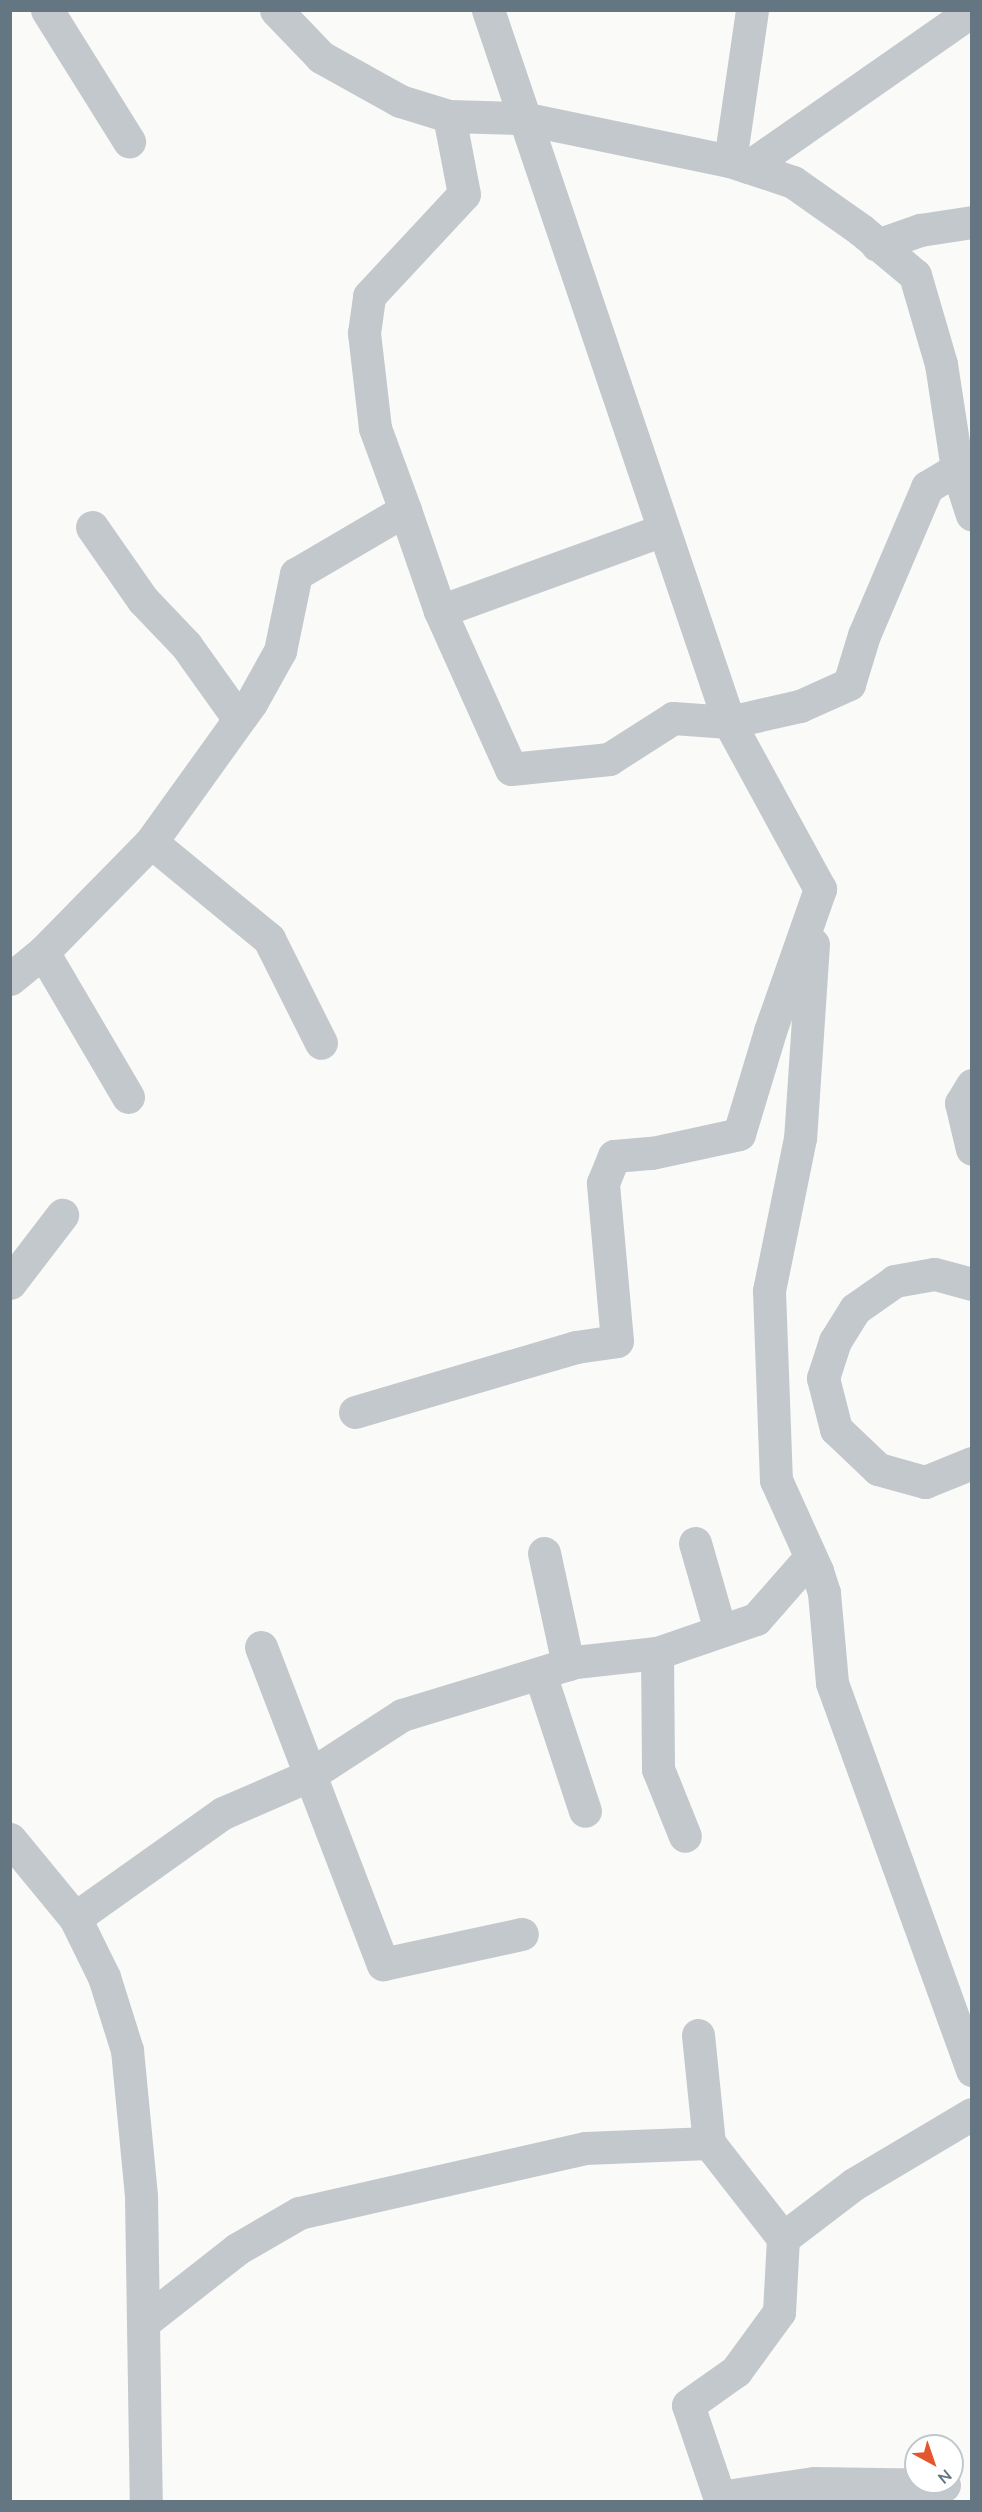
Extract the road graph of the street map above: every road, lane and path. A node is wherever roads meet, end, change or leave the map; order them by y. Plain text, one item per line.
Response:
1 (47, 10) edge
2 (276, 10) edge
3 (488, 10) edge
4 (752, 10) edge
5 (972, 11) edge
6 (449, 116) junction
7 (522, 118) junction
8 (129, 141) dead end
9 (739, 164) junction
10 (972, 222) edge
11 (877, 245) junction
12 (957, 469) junction
13 (405, 510) junction
14 (972, 514) edge
15 (92, 527) dead end
16 (663, 530) junction
17 (440, 611) junction
18 (238, 718) junction
19 (729, 722) junction
20 (152, 842) junction
21 (816, 902) junction
22 (43, 952) junction
23 (10, 979) edge
24 (321, 1043) dead end
25 (972, 1085) edge
26 (129, 1097) dead end
27 (972, 1149) edge
28 (62, 1215) dead end
29 (10, 1283) edge
30 (972, 1284) edge
31 (355, 1412) dead end
32 (972, 1463) edge
33 (695, 1543) dead end
34 (544, 1553) dead end
35 (817, 1571) junction
36 (720, 1630) junction
37 (261, 1647) dead end
38 (657, 1653) junction
39 (554, 1669) junction
40 (308, 1776) junction
41 (585, 1811) dead end
42 (685, 1836) dead end
43 (10, 1839) edge
44 (75, 1918) junction
45 (522, 1934) dead end
46 (698, 2035) dead end
47 (972, 2070) edge
48 (972, 2114) edge
49 (709, 2143) junction
50 (783, 2238) junction
51 (144, 2322) junction
52 (904, 2484) edge
53 (721, 2499) edge
54 (146, 2502) edge

1 - 8 street
2 - 6 street
3 - 7 street
4 - 9 street
5 - 9 street
6 - 7 street
6 - 13 street
7 - 9 street
7 - 16 street
9 - 11 street
10 - 11 street
11 - 12 street
12 - 14 street
12 - 19 street
13 - 17 street
13 - 18 street
15 - 18 street
16 - 17 street
16 - 19 street
17 - 19 street
18 - 20 street
19 - 21 street
20 - 22 street
20 - 24 street
21 - 31 street
21 - 35 street
22 - 23 street
22 - 26 street
25 - 27 street
28 - 29 street
30 - 32 street
33 - 36 street
34 - 39 street
35 - 36 street
35 - 47 street
36 - 38 street
37 - 40 street
38 - 39 street
38 - 42 street
39 - 40 street
39 - 41 street
40 - 44 street
40 - 45 street
43 - 44 street
44 - 51 street
46 - 49 street
48 - 50 street
49 - 50 street
49 - 51 street
50 - 53 street
51 - 54 street
52 - 53 street

